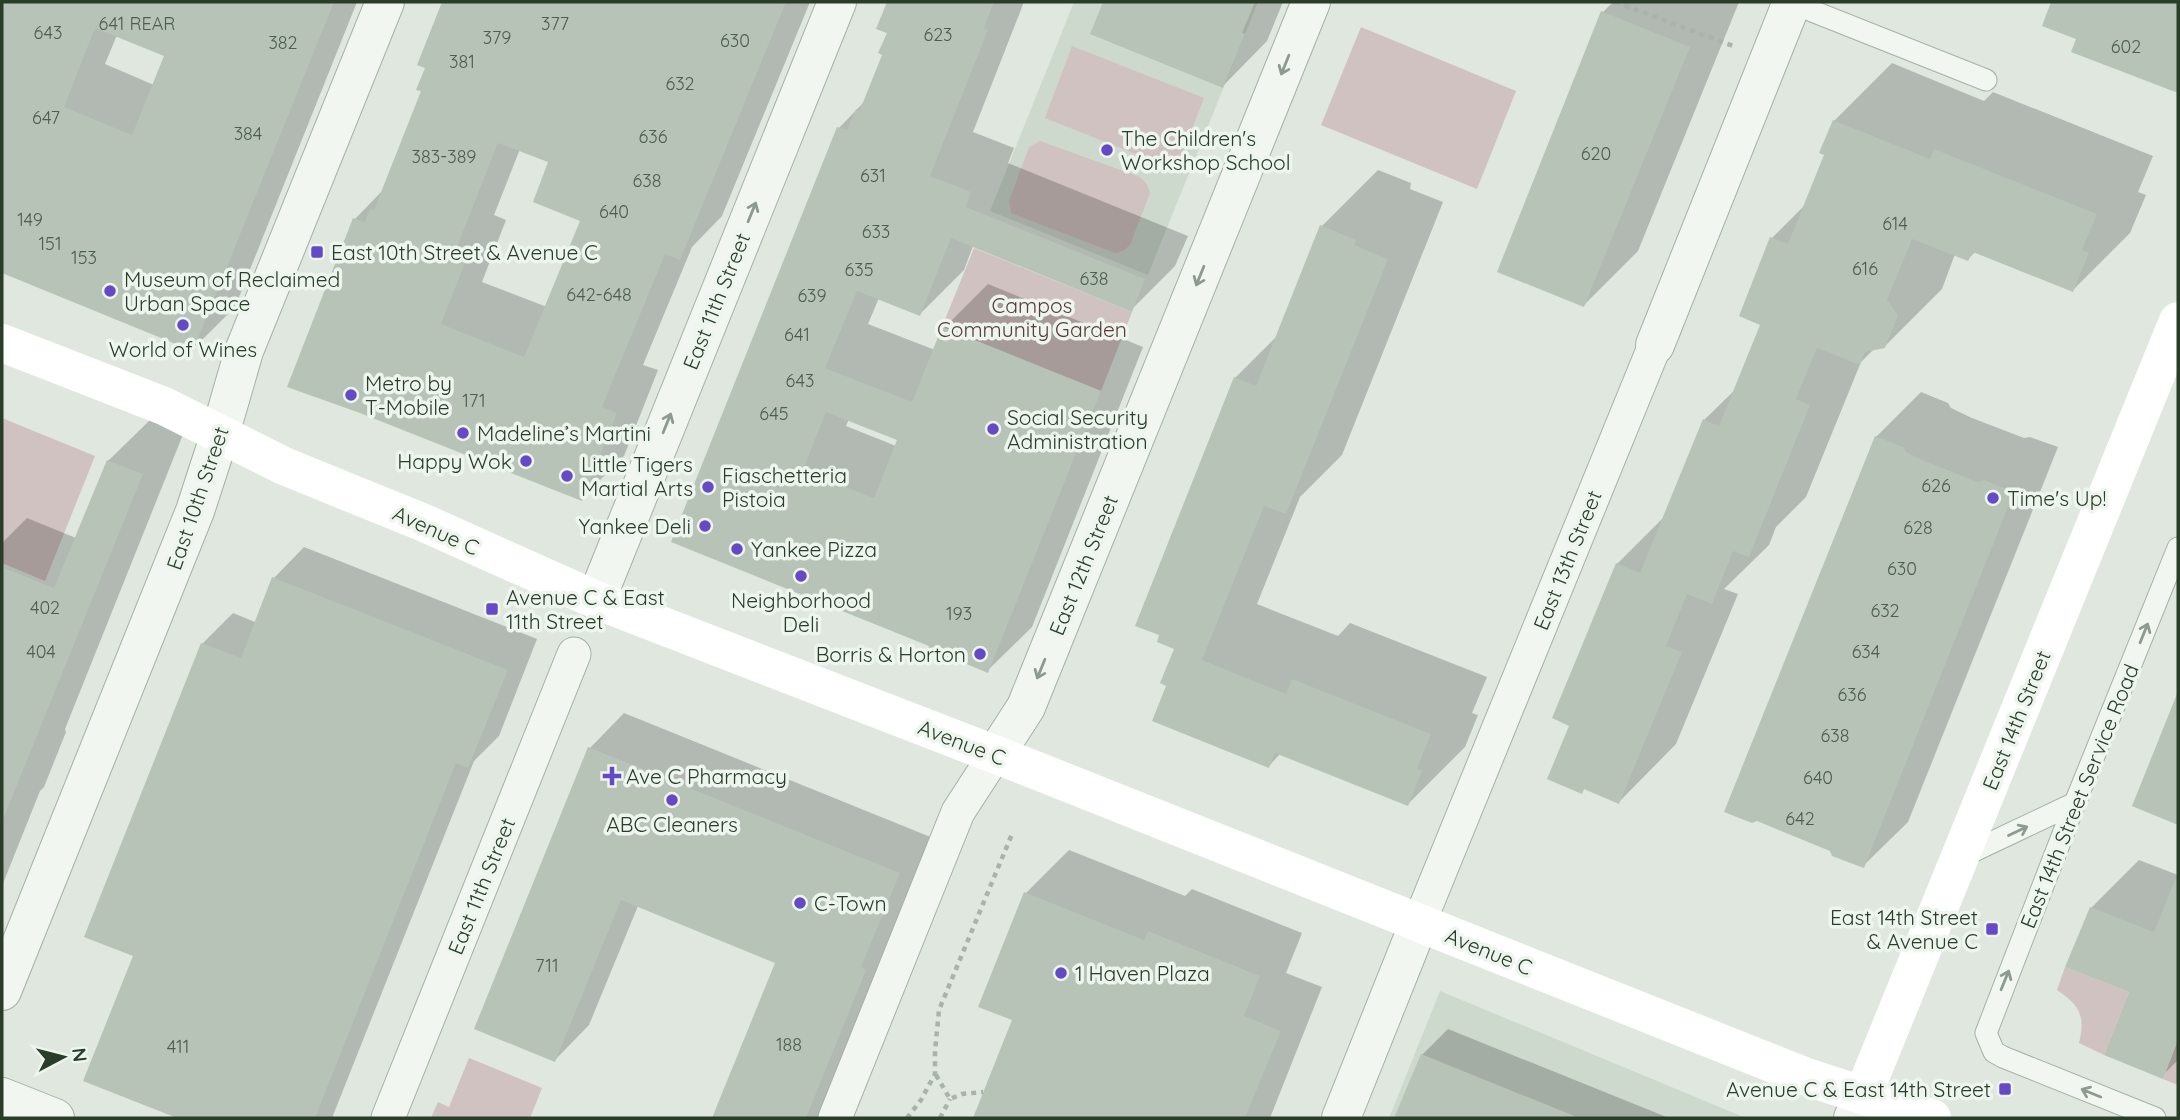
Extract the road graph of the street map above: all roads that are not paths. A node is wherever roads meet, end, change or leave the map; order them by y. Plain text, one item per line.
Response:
1 (385, 2) edge
2 (837, 2) edge
3 (1311, 2) edge
4 (1792, 2) edge
5 (1986, 80) dead end
6 (2178, 321) edge
7 (2, 343) edge
8 (1655, 345) joint
9 (220, 434) junction
10 (2178, 548) edge
11 (596, 600) junction
12 (574, 654) dead end
13 (995, 755) junction
14 (2075, 803) junction
15 (1959, 858) junction
16 (1419, 923) junction
17 (2, 991) edge
18 (2, 1097) edge
19 (1858, 1107) edge
20 (55, 1118) edge
21 (388, 1118) edge
22 (835, 1118) edge
23 (1340, 1118) edge
24 (1932, 1118) edge
25 (2155, 1118) edge

1 - 9 street, East 10th Street
11 -> 2 street, East 11th Street
3 -> 13 street, East 12th Street
4 - 5 lane
4 - 8 street, East 13th Street
6 - 15 main road, East 14th Street
7 - 9 main road, Avenue C
8 - 16 street, East 13th Street
9 - 11 main road, Avenue C
9 - 17 street, East 10th Street
14 -> 10 lane, East 14th Street Service Road
11 - 13 main road, Avenue C
12 - 21 street, East 11th Street
13 - 16 main road, Avenue C
13 - 22 street, East 12th Street
15 -> 14 lane
25 -> 14 lane, East 14th Street Service Road
15 - 19 main road, East 14th Street
16 - 19 main road, Avenue C
16 - 23 street, East 13th Street
18 - 20 street
19 - 24 main road, Avenue C

